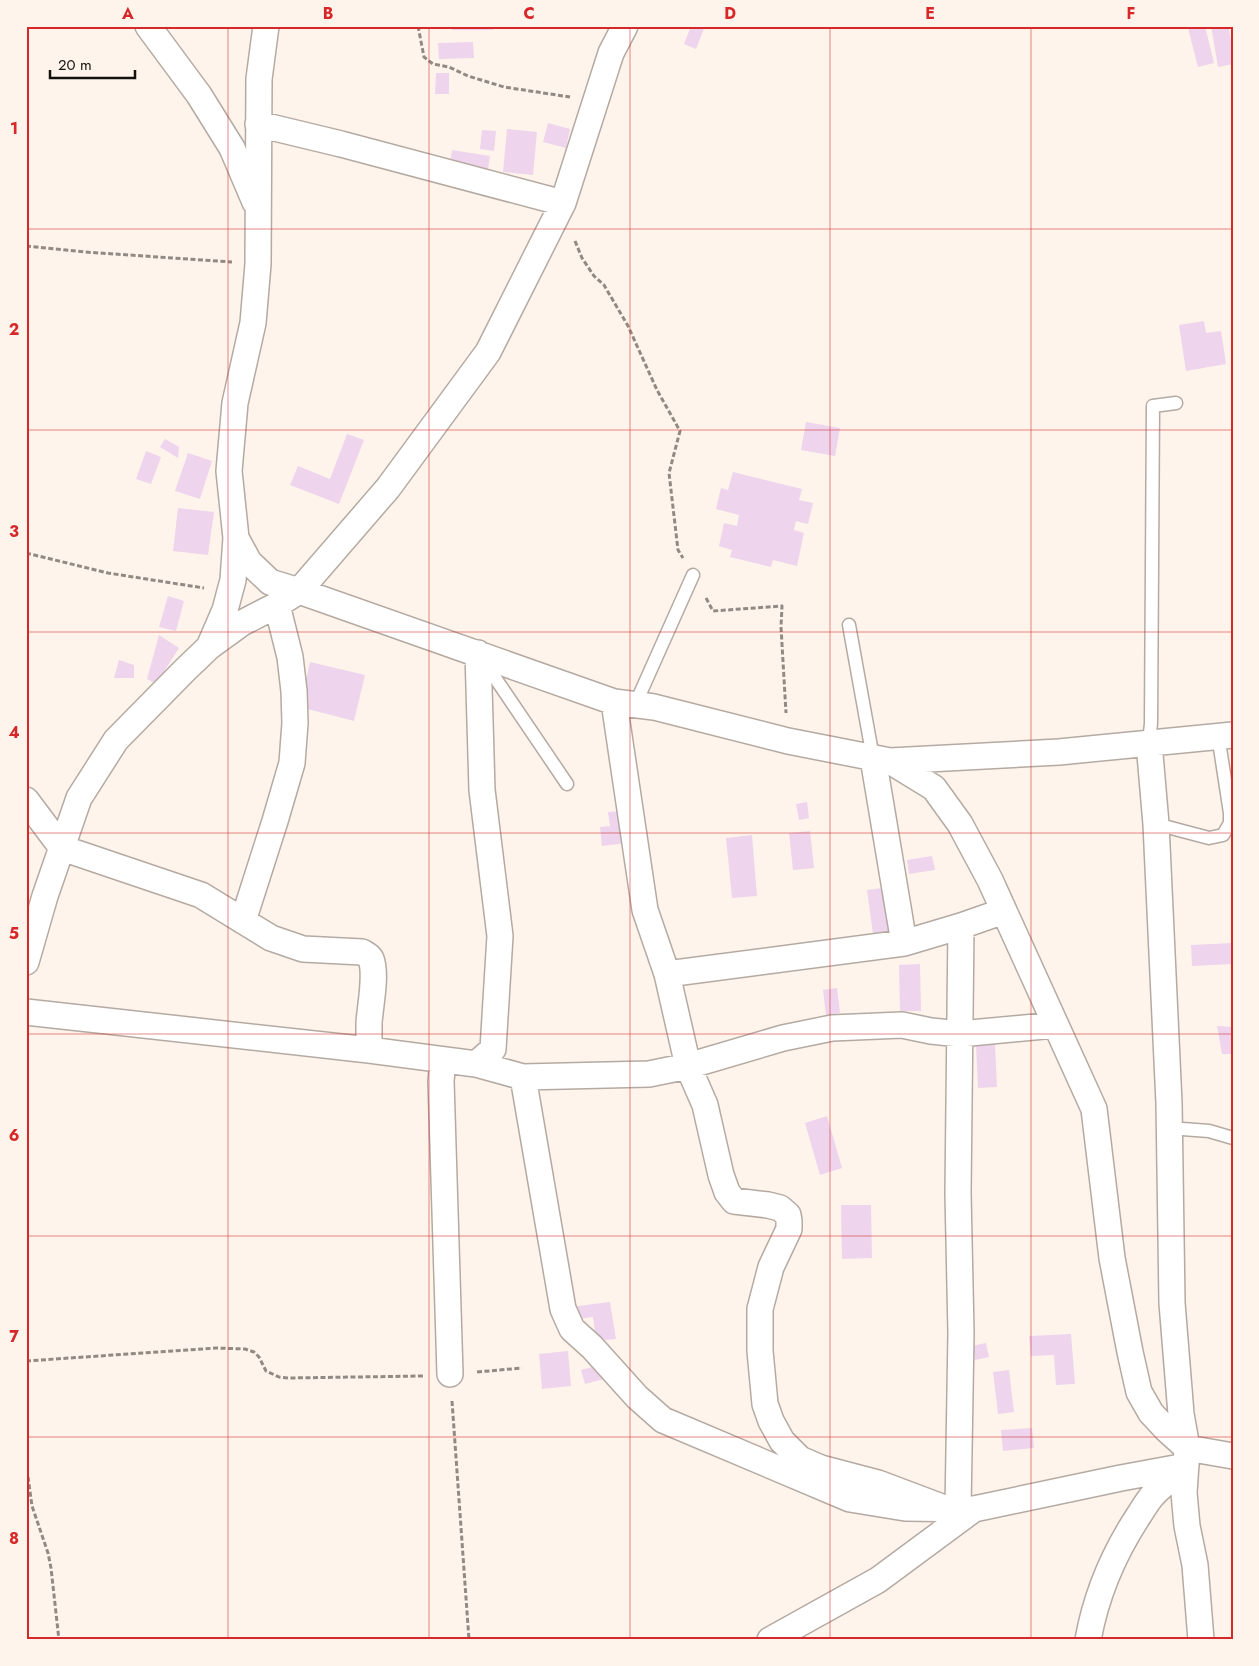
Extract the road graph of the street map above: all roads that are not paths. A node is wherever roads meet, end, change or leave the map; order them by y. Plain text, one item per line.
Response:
1 (148, 26) edge
2 (266, 26) edge
3 (625, 26) edge
4 (258, 124) junction
5 (564, 203) junction
6 (259, 212) junction
7 (1176, 403) dead end
8 (236, 538) junction
9 (693, 575) road end
10 (299, 590) junction
11 (277, 605) junction
12 (849, 625) dead end
13 (209, 647) junction
14 (478, 653) junction
15 (625, 703) junction
16 (1225, 735) edge
17 (1149, 743) junction
18 (882, 759) junction
19 (568, 784) dead end
20 (26, 800) edge
21 (1156, 824) junction
22 (62, 848) junction
23 (1004, 911) junction
24 (243, 921) junction
25 (961, 926) junction
26 (904, 943) junction
27 (26, 962) edge
28 (667, 974) junction
29 (26, 1012) edge
30 (1055, 1025) junction
31 (960, 1034) junction
32 (369, 1050) junction
33 (443, 1060) junction
34 (476, 1064) junction
35 (688, 1066) junction
36 (523, 1077) junction
37 (1169, 1128) junction
38 (1233, 1138) edge
39 (450, 1374) road end
40 (1233, 1456) edge
41 (1187, 1457) junction
42 (960, 1509) junction
43 (770, 1640) edge
44 (1088, 1640) edge
45 (1201, 1640) edge

1 - 6 street
2 - 4 street
3 - 5 street
4 - 5 street
4 - 6 street
5 - 10 street
6 - 8 street
7 - 17 lane
8 - 10 street
8 - 13 street
9 - 15 lane
10 - 11 street
10 - 14 street
11 - 13 street
11 - 24 street
12 - 18 lane
13 - 22 street
14 - 15 street
14 - 19 lane
14 - 34 street
15 - 18 street
15 - 28 street
16 - 17 street
16 - 21 lane
17 - 18 street
17 - 21 street
18 - 23 street
18 - 26 street
20 - 22 street
21 - 37 street
22 - 24 street
22 - 27 street
23 - 25 street
23 - 30 street
24 - 32 street
25 - 26 street
25 - 31 street
26 - 28 street
28 - 35 street
29 - 32 street
30 - 31 street
30 - 41 street
31 - 35 street
31 - 42 street
32 - 33 street
33 - 34 street
33 - 39 street
34 - 36 street
35 - 36 street
35 - 42 street
36 - 42 street
37 - 38 lane
37 - 41 street
40 - 41 street
41 - 42 street
41 - 44 street
41 - 45 street
42 - 43 street

